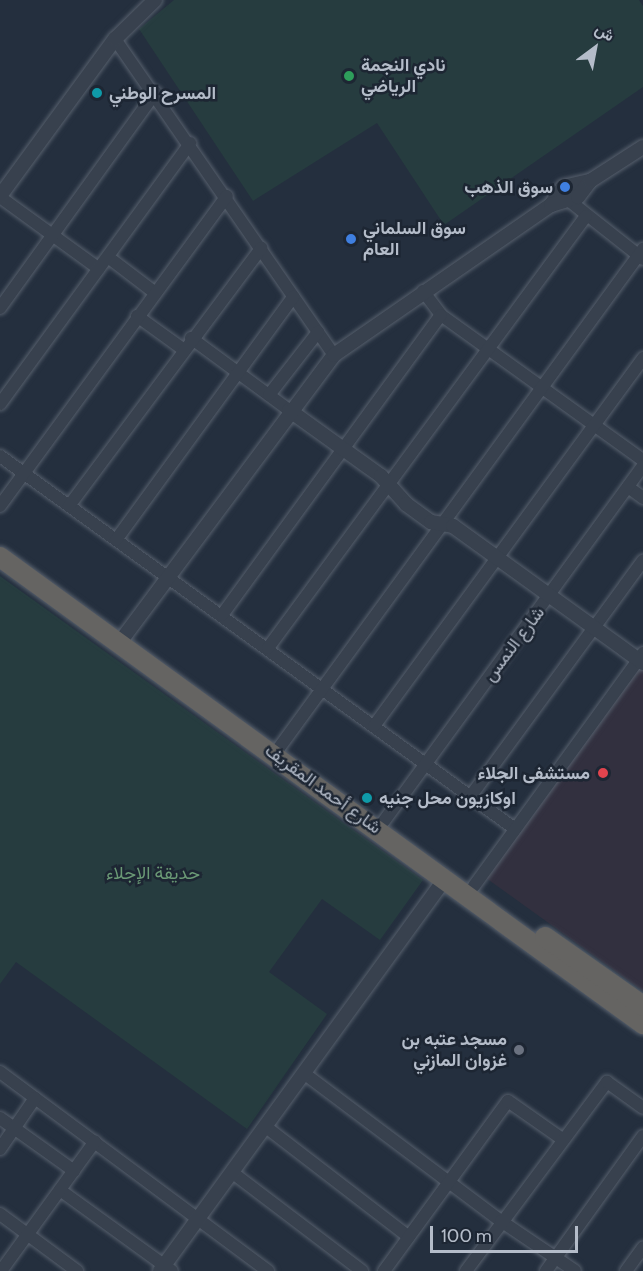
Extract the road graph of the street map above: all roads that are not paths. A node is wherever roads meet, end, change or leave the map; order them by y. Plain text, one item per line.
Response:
1 (155, 0) edge
2 (115, 39) junction
3 (156, 92) junction
4 (190, 142) junction
5 (643, 147) edge
6 (574, 194) junction
7 (226, 196) junction
8 (0, 197) edge
9 (550, 205) junction
10 (583, 213) junction
11 (53, 235) junction
12 (261, 248) junction
13 (641, 255) edge
14 (108, 257) junction
15 (99, 269) junction
16 (423, 291) junction
17 (154, 292) junction
18 (293, 297) junction
19 (0, 308) edge
20 (441, 315) junction
21 (137, 316) junction
22 (318, 332) junction
23 (191, 338) junction
24 (183, 349) junction
25 (488, 349) junction
26 (334, 355) junction
27 (643, 358) edge
28 (238, 373) junction
29 (541, 389) junction
30 (269, 395) junction
31 (0, 404) edge
32 (290, 410) junction
33 (594, 426) junction
34 (343, 449) junction
35 (0, 456) edge
36 (643, 460) edge
37 (643, 466) edge
38 (23, 473) junction
39 (388, 484) junction
40 (628, 487) junction
41 (643, 498) edge
42 (0, 506) edge
43 (69, 506) junction
44 (443, 523) junction
45 (116, 540) junction
46 (0, 541) edge
47 (0, 557) edge
48 (496, 559) junction
49 (643, 561) edge
50 (166, 576) junction
51 (549, 597) junction
52 (222, 615) junction
53 (594, 629) junction
54 (123, 638) junction
55 (268, 648) junction
56 (641, 659) edge
57 (322, 688) junction
58 (374, 726) junction
59 (279, 748) junction
60 (425, 764) junction
61 (470, 797) junction
62 (384, 821) junction
63 (515, 829) junction
64 (446, 878) junction
65 (474, 886) junction
66 (569, 963) junction
67 (643, 1006) edge
68 (643, 1024) edge
69 (0, 1072) edge
70 (305, 1074) junction
71 (36, 1098) junction
72 (643, 1108) edge
73 (0, 1118) edge
74 (266, 1127) junction
75 (14, 1128) junction
76 (643, 1136) edge
77 (562, 1139) junction
78 (95, 1142) junction
79 (0, 1149) edge
80 (75, 1171) junction
81 (233, 1173) junction
82 (448, 1182) junction
83 (60, 1190) junction
84 (0, 1214) edge
85 (199, 1219) junction
86 (501, 1221) junction
87 (27, 1235) junction
88 (409, 1237) junction
89 (643, 1248) edge
90 (556, 1257) junction
91 (165, 1269) edge
92 (1, 1271) edge
93 (77, 1271) edge
94 (268, 1271) edge
95 (362, 1271) edge
96 (384, 1271) edge
97 (466, 1271) edge
98 (546, 1271) edge
99 (576, 1271) edge
100 (626, 1271) edge

1 - 2 street
2 - 3 street
2 - 8 street
3 - 4 street
3 - 11 street
4 - 7 street
4 - 14 street
5 - 6 street
6 - 9 street
6 - 9 street
6 - 10 street
7 - 12 street
7 - 17 street
8 - 11 street
9 - 16 street
10 - 13 street
10 - 25 street
11 - 15 street
11 - 19 street
12 - 18 street
12 - 23 street
13 - 29 street
14 - 15 street
14 - 17 street
15 - 31 street
16 - 20 street
16 - 26 street
17 - 21 street
18 - 22 street
18 - 28 street
20 - 25 street
20 - 34 street
21 - 24 street
21 - 38 street
22 - 26 street
22 - 30 street
23 - 24 street
23 - 28 street
24 - 43 street
25 - 29 street
25 - 39 street
26 - 32 street
27 - 33 street
28 - 30 street
28 - 45 street
29 - 33 street
29 - 44 street
30 - 32 street
32 - 34 street
32 - 50 street
33 - 36 street
33 - 48 street
34 - 39 street
34 - 52 street
35 - 38 street
37 - 40 street, شارع النمس
38 - 42 street
38 - 43 street
39 - 44 street
39 - 55 street
40 - 41 street
40 - 51 street, شارع النمس
43 - 45 street
44 - 48 street
44 - 57 street
45 - 50 street
46 - 54 highway, شارع أحمد المقريف
47 - 54 highway, شارع أحمد المقريف
48 - 51 street
48 - 58 street
49 - 53 street
50 - 52 street
50 - 54 street
51 - 53 street
51 - 60 street, شارع النمس
52 - 55 street
53 - 56 street
53 - 61 street
54 - 59 highway, شارع أحمد المقريف
54 - 64 highway, شارع أحمد المقريف
55 - 57 street
56 - 63 street
57 - 58 street
57 - 59 street
58 - 60 street
59 - 62 highway, شارع أحمد المقريف
60 - 61 street
60 - 62 street, شارع النمس
61 - 63 street
62 - 65 highway, شارع أحمد المقريف
63 - 65 street
64 - 66 highway, شارع أحمد المقريف
64 - 70 street
65 - 66 highway, شارع أحمد المقريف
66 - 67 highway, شارع أحمد المقريف
66 - 68 highway, شارع أحمد المقريف
69 - 71 street
70 - 74 street
70 - 82 street
71 - 75 street
71 - 78 street
72 - 77 street
73 - 75 street
74 - 81 street
74 - 88 street
75 - 79 street
75 - 80 street
76 - 90 street
77 - 82 street
77 - 86 street
78 - 80 street
78 - 85 street
80 - 83 street
81 - 85 street
81 - 95 street
82 - 86 street
82 - 88 street
83 - 87 street
83 - 91 street
84 - 87 street
85 - 91 street
85 - 94 street
86 - 90 street
86 - 97 street
87 - 92 street
87 - 93 street
88 - 96 street
89 - 100 street
90 - 98 street
90 - 99 street

